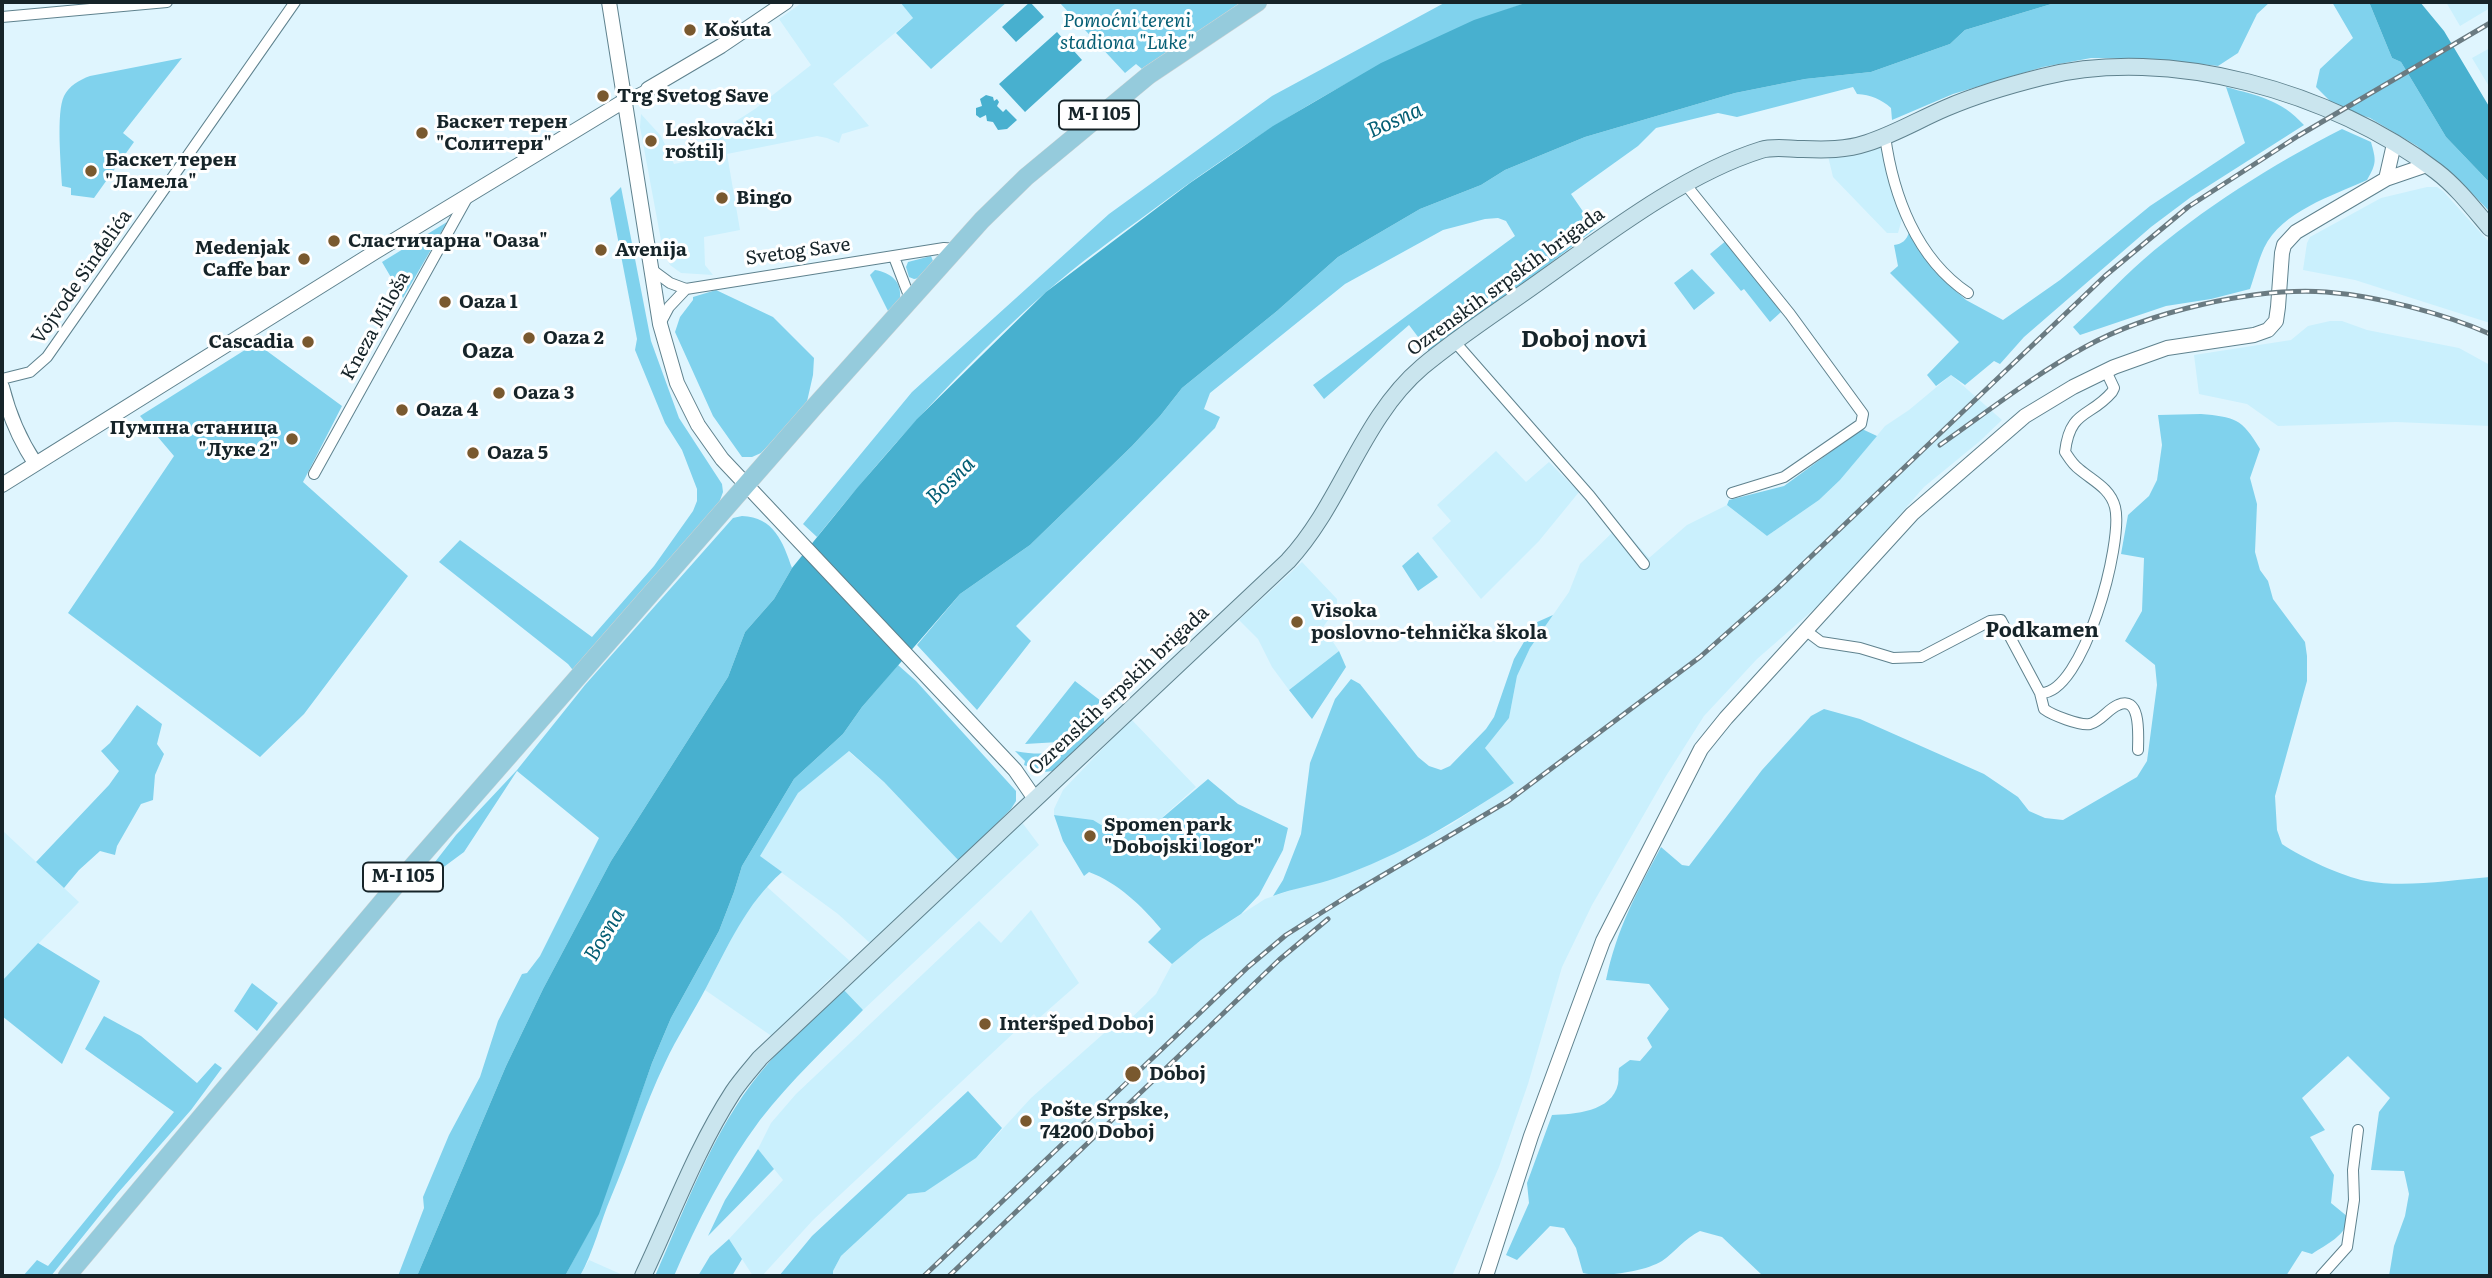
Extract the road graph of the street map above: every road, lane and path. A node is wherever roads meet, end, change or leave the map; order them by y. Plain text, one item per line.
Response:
1 (167, 2) edge
2 (295, 2) edge
3 (609, 2) edge
4 (786, 2) edge
5 (1258, 2) edge
6 (2, 17) edge
7 (648, 89) joint
8 (624, 101) junction
9 (1885, 136) junction
10 (2394, 144) junction
11 (2427, 165) junction
12 (2386, 179) junction
13 (1686, 184) junction
14 (469, 195) junction
15 (2490, 228) edge
16 (957, 249) junction
17 (894, 257) junction
18 (651, 269) junction
19 (686, 289) junction
20 (1968, 293) dead end
21 (911, 301) junction
22 (660, 324) junction
23 (1455, 342) junction
24 (2106, 371) junction
25 (2, 379) edge
26 (2, 387) edge
27 (4, 407) edge
28 (35, 463) junction
29 (314, 474) dead end
30 (2, 485) edge
31 (747, 485) junction
32 (1732, 493) dead end
33 (1644, 564) dead end
34 (1805, 630) junction
35 (2040, 693) junction
36 (2138, 750) dead end
37 (1035, 799) junction
38 (2358, 1130) dead end
39 (67, 1276) edge
40 (643, 1276) edge
41 (1486, 1276) edge
42 (2322, 1276) edge

1 - 6 street
2 - 25 street, Vojvode Sinđelića
3 - 8 street
4 - 7 street
5 - 16 main road, M-I 105
7 - 8 street
8 - 14 street
8 - 18 street
9 - 10 main road, Ozrenskih srpskih brigada
9 - 13 main road, Ozrenskih srpskih brigada
9 - 20 street
10 - 11 main road, Ozrenskih srpskih brigada
10 - 12 street
11 - 12 street
11 - 15 main road, Ozrenskih srpskih brigada
12 - 24 street
13 - 23 main road, Ozrenskih srpskih brigada
13 - 32 street
14 - 28 street
14 - 29 street, Kneza Miloša
16 - 17 street, Svetog Save
16 - 21 main road, M-I 105
17 - 19 street, Svetog Save
17 - 21 street
18 - 19 street
18 - 22 street
19 - 22 street
21 - 31 main road, M-I 105
22 - 31 street
23 - 33 street
23 - 37 main road, Ozrenskih srpskih brigada
24 - 34 street
24 - 35 street
26 - 27 street
27 - 28 street
28 - 30 street
31 - 37 street
31 - 39 main road, M-I 105
34 - 35 street
34 - 41 street
35 - 36 street
37 - 40 main road, Ozrenskih srpskih brigada
38 - 42 street

